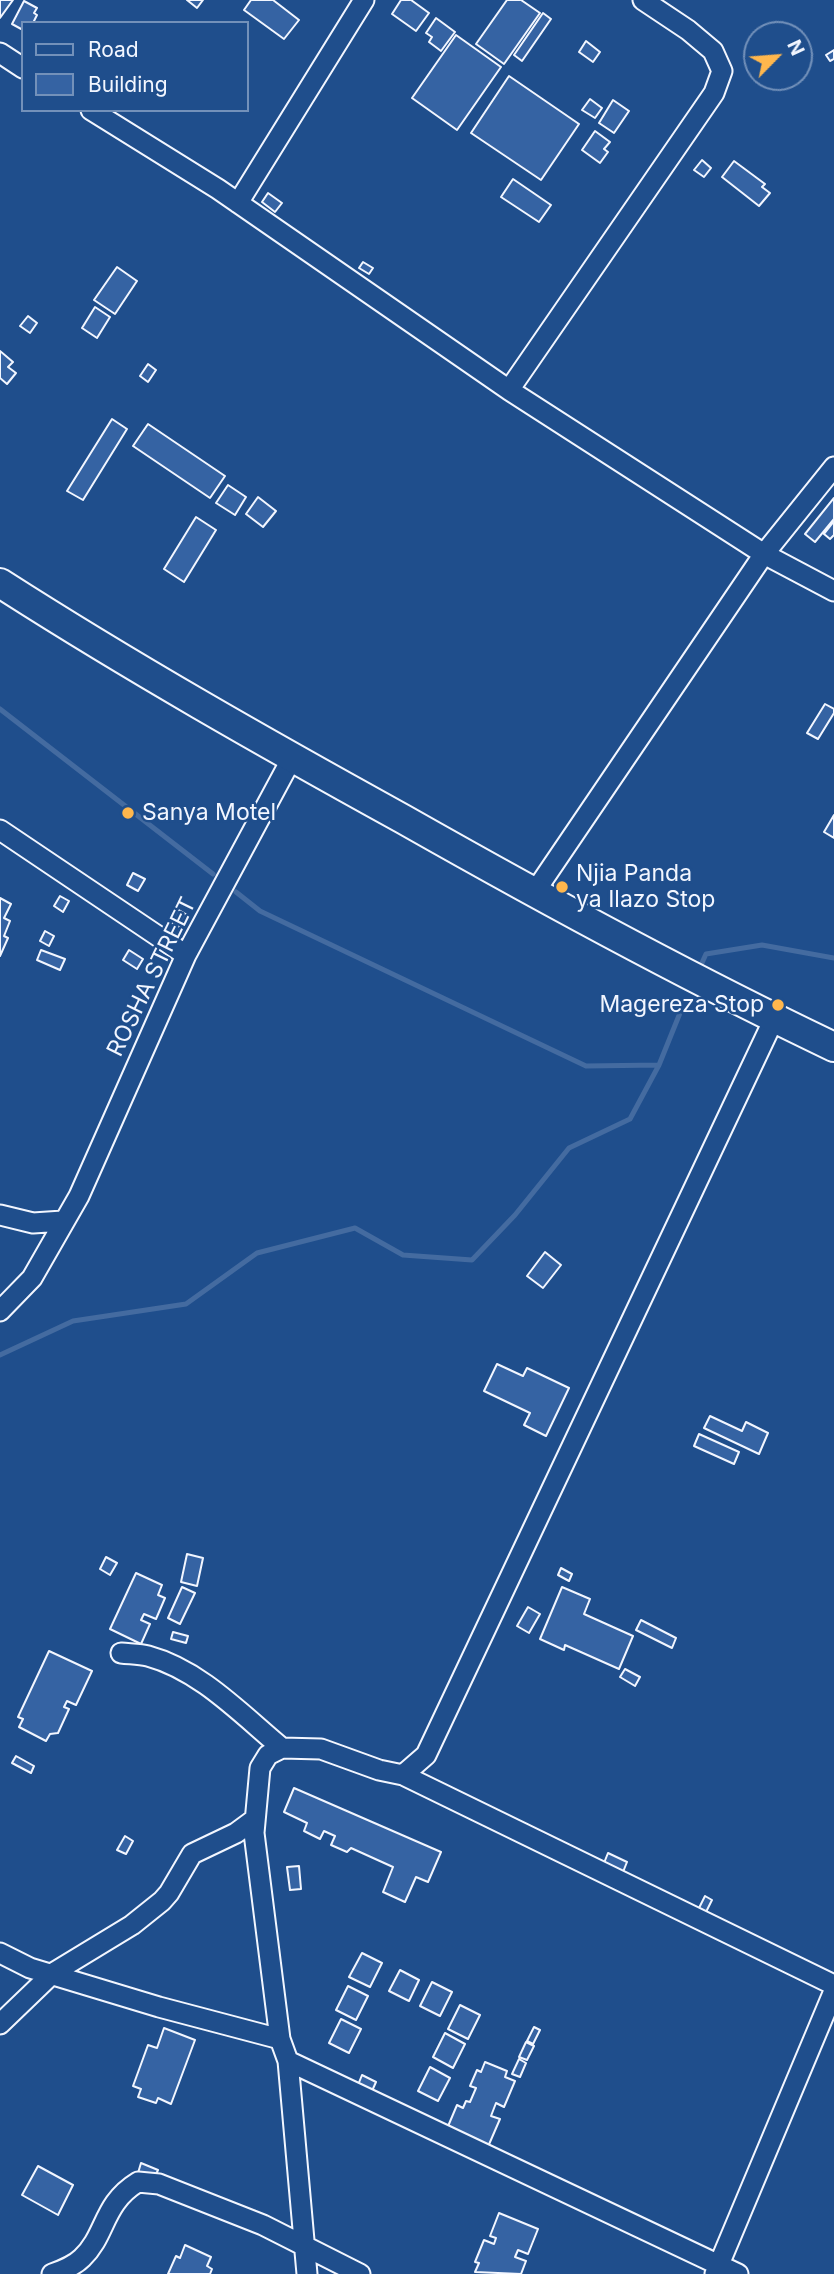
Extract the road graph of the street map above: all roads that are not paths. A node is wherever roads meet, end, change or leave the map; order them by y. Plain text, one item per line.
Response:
1 (365, 0) edge
2 (643, 0) edge
3 (0, 53) edge
4 (21, 67) edge
5 (94, 112) edge
6 (238, 204) junction
7 (509, 390) junction
8 (834, 467) edge
9 (764, 554) junction
10 (0, 583) edge
11 (834, 592) edge
12 (292, 758) junction
13 (0, 830) edge
14 (534, 893) junction
15 (186, 955) junction
16 (774, 1019) junction
17 (834, 1048) edge
18 (0, 1214) edge
19 (63, 1221) junction
20 (0, 1311) edge
21 (121, 1653) dead end
22 (282, 1748) junction
23 (403, 1775) junction
24 (256, 1819) junction
25 (0, 1953) edge
26 (53, 1973) junction
27 (834, 1984) edge
28 (834, 1991) edge
29 (0, 2024) edge
30 (280, 2039) junction
31 (288, 2061) junction
32 (303, 2244) junction
33 (716, 2269) edge
34 (52, 2274) edge
35 (307, 2274) edge
36 (360, 2274) edge
37 (738, 2274) edge

1 - 6 street
2 - 7 street
3 - 4 street
5 - 6 street
6 - 7 street
7 - 9 street
8 - 9 street
9 - 11 street
9 - 14 street
10 - 12 highway
12 - 14 highway
12 - 15 street, ROSHA STREET
13 - 15 street
14 - 16 highway
15 - 19 street, ROSHA STREET
16 - 17 highway
16 - 23 street
18 - 19 street
19 - 20 street, ROSHA STREET
21 - 22 street
22 - 23 street
22 - 24 street
23 - 27 street
24 - 26 street
24 - 30 street
25 - 26 street
26 - 29 street
26 - 30 street
28 - 33 street
30 - 31 street
31 - 32 street
31 - 33 street
32 - 34 street
32 - 35 street
32 - 36 street
33 - 37 street

